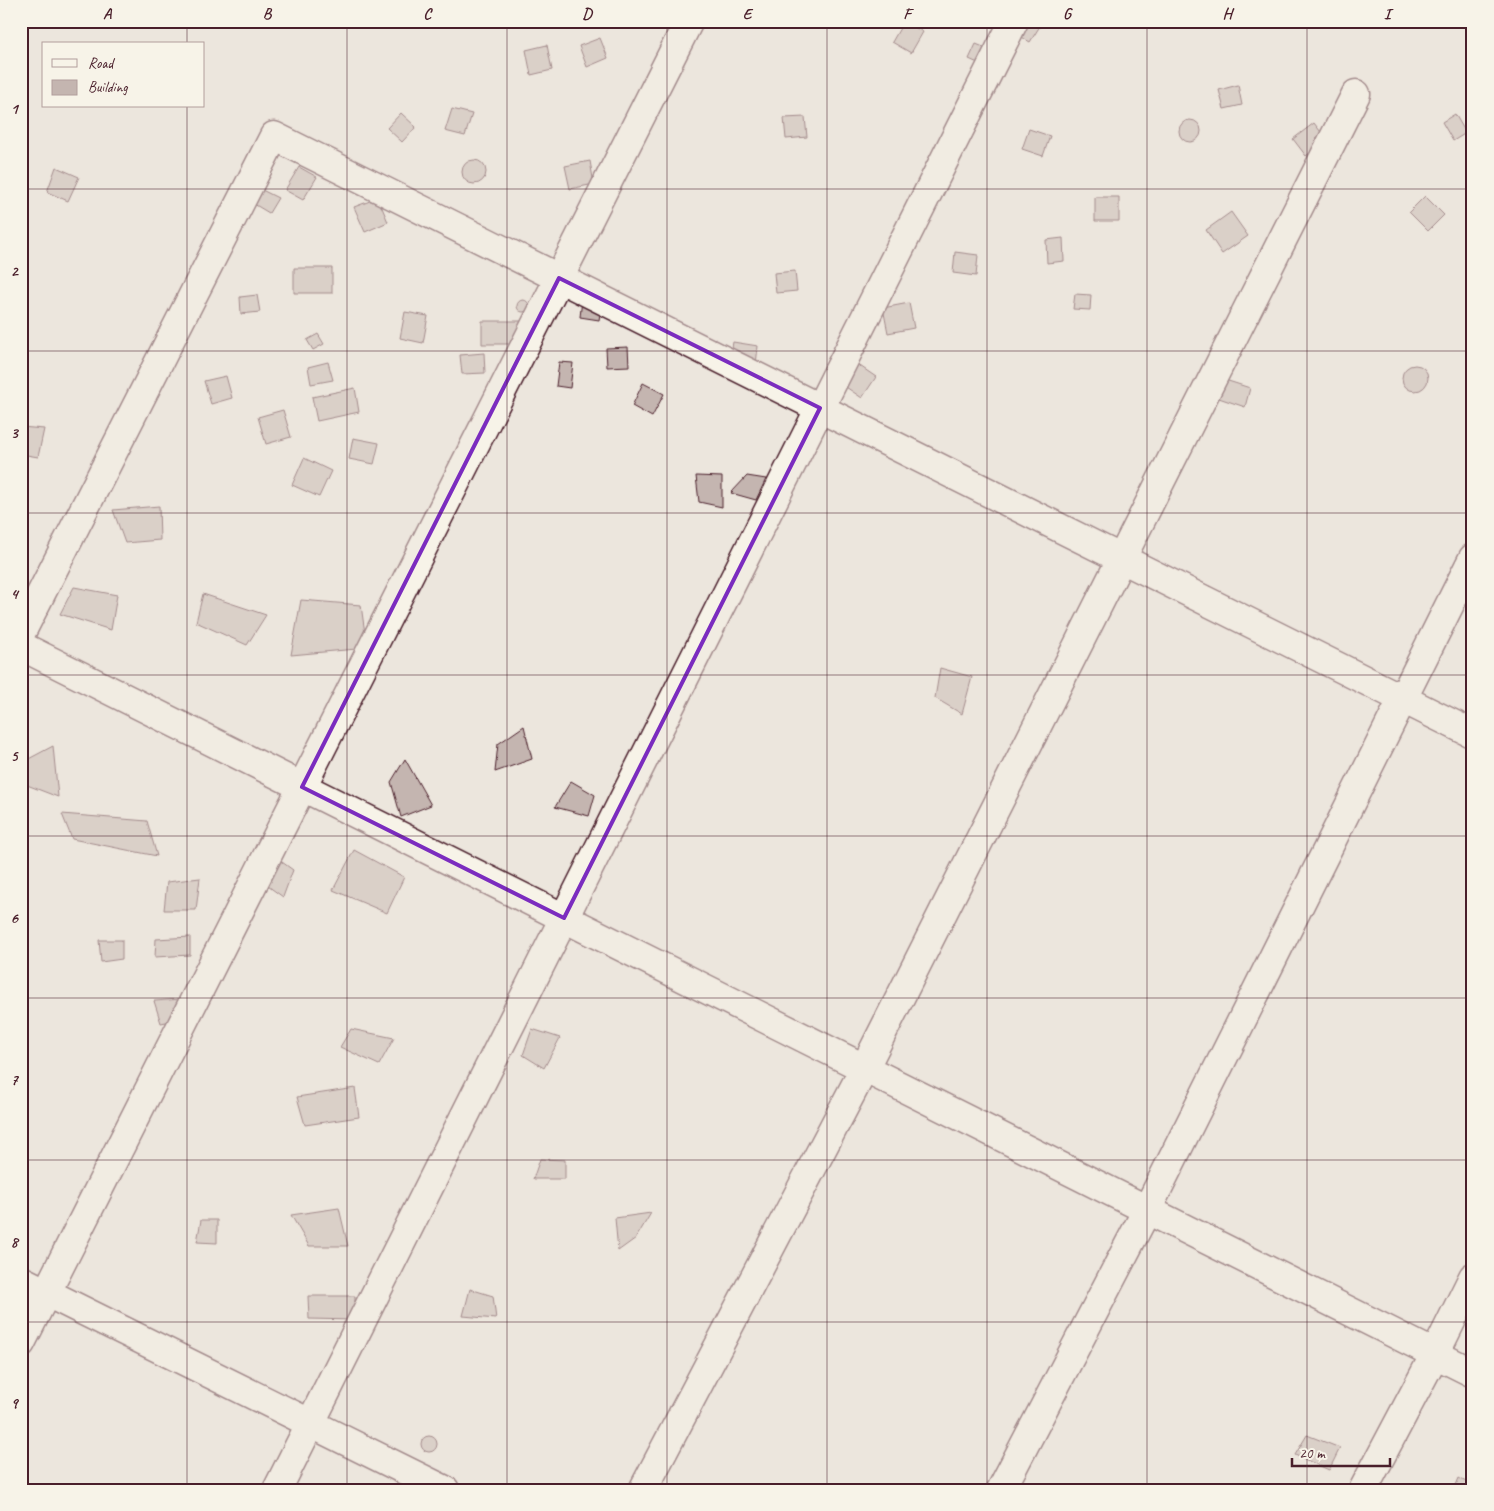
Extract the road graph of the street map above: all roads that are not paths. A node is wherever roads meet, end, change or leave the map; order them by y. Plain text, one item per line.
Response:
1 (689, 21) edge
2 (1014, 21) edge
3 (1356, 94) dead end
4 (559, 278) junction
5 (820, 408) junction
6 (1473, 558) edge
7 (1122, 559) junction
8 (21, 633) edge
9 (21, 646) edge
10 (1401, 698) junction
11 (1473, 734) edge
12 (302, 787) junction
13 (564, 918) junction
14 (864, 1069) junction
15 (1147, 1210) junction
16 (1473, 1277) edge
17 (21, 1280) edge
18 (47, 1293) junction
19 (21, 1343) edge
20 (1435, 1354) junction
21 (1473, 1373) edge
22 (310, 1423) junction
23 (277, 1490) edge
24 (444, 1490) edge
25 (642, 1490) edge
26 (1001, 1490) edge
27 (1363, 1490) edge

1 - 4 street
2 - 5 street
3 - 7 street
4 - 5 street
4 - 8 street
4 - 12 street
5 - 7 street
5 - 13 street
6 - 10 street
7 - 10 street
7 - 14 street
9 - 12 street
10 - 11 street
10 - 15 street
12 - 13 street
12 - 18 street
13 - 14 street
13 - 22 street
14 - 15 street
14 - 25 street
15 - 20 street
15 - 26 street
16 - 20 street
17 - 18 street
18 - 19 street
18 - 22 street
20 - 21 street
20 - 27 street
22 - 23 street
22 - 24 street

